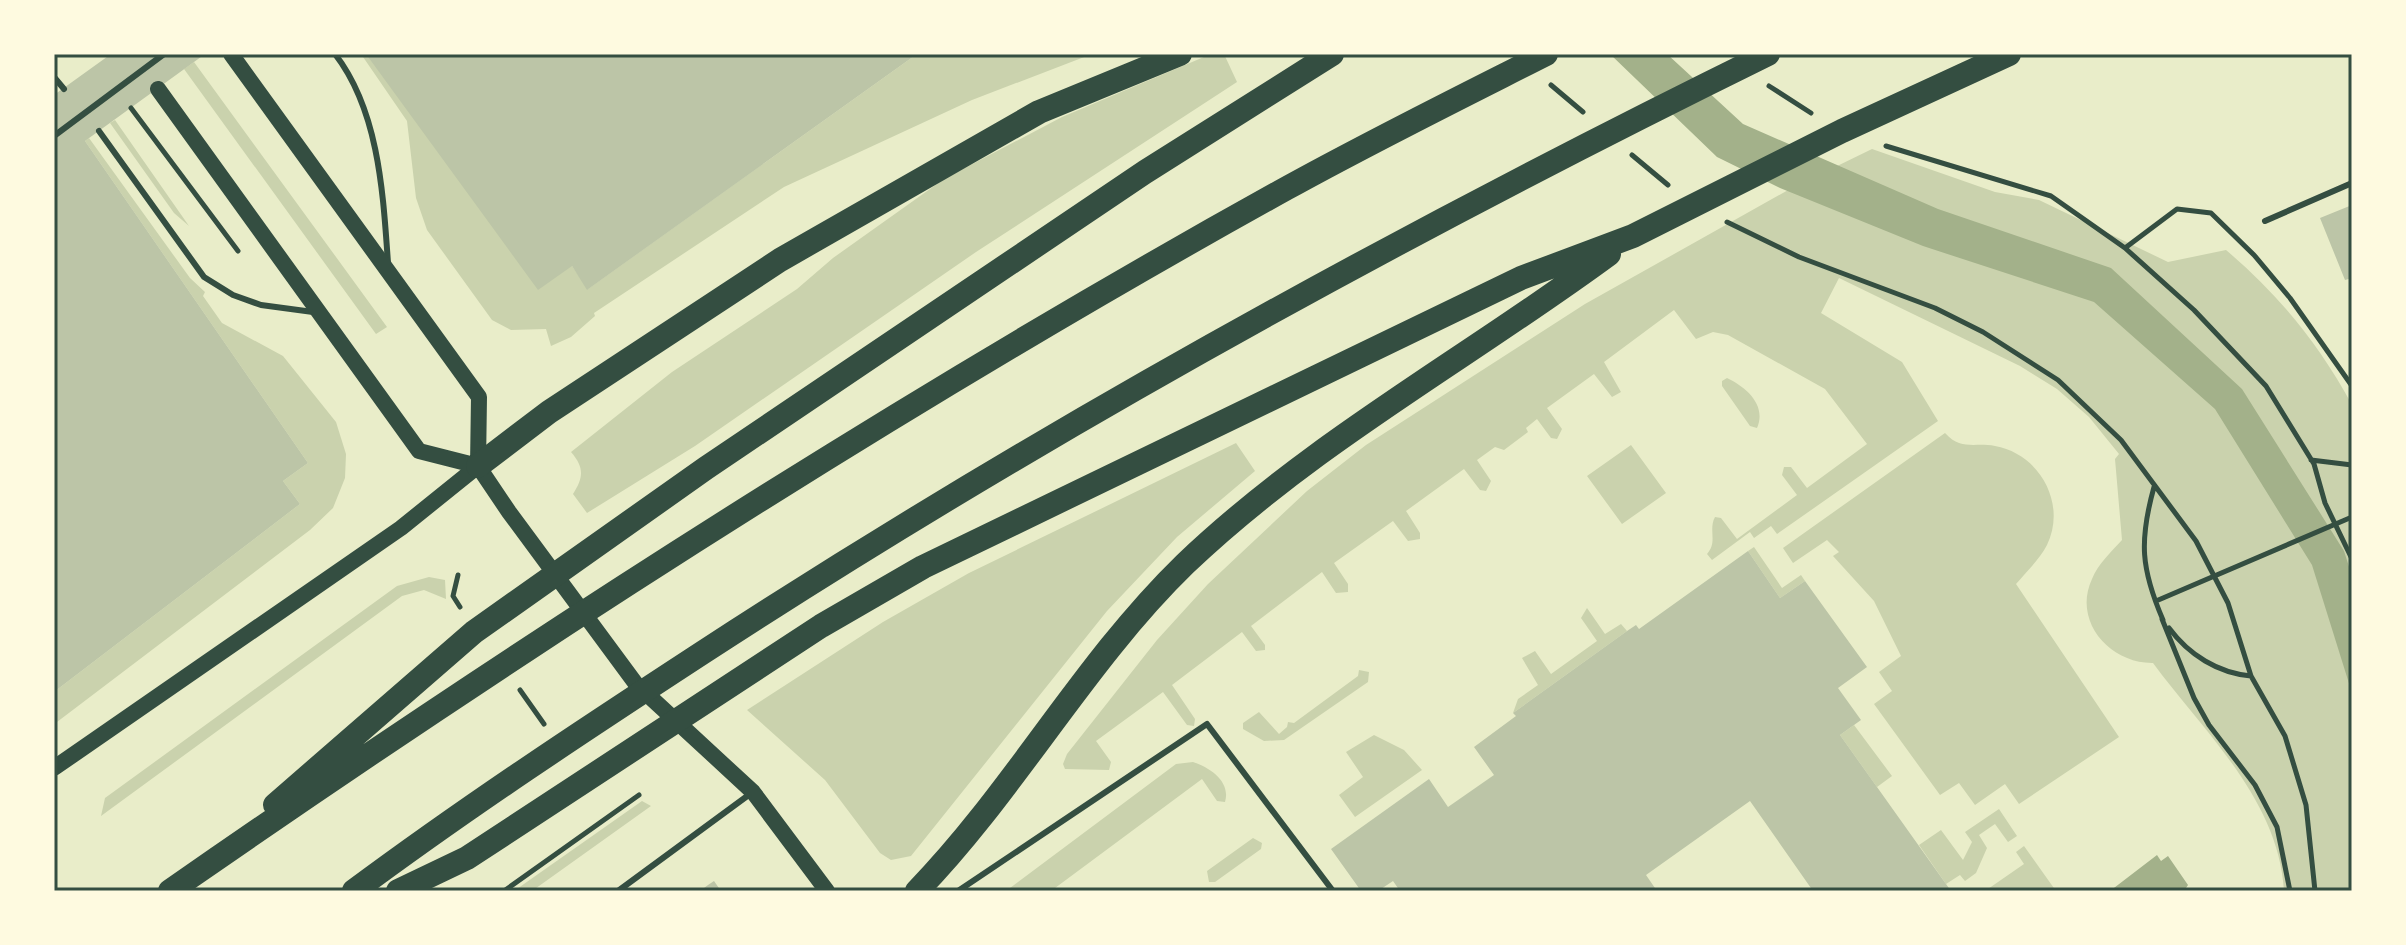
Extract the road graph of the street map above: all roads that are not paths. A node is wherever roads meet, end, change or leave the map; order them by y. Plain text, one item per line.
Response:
1 (164, 54) edge
2 (231, 54) edge
3 (335, 54) edge
4 (1180, 54) edge
5 (1332, 54) edge
6 (1546, 54) edge
7 (1768, 54) edge
8 (2009, 54) edge
9 (54, 77) edge
10 (64, 89) dead end
11 (158, 89) dead end
12 (99, 131) dead end
13 (54, 136) edge
14 (2352, 183) edge
15 (2265, 221) dead end
16 (1633, 236) junction
17 (389, 271) junction
18 (319, 313) junction
19 (478, 466) junction
20 (54, 768) edge
21 (753, 792) junction
22 (201, 870) junction
23 (170, 891) edge
24 (354, 891) edge
25 (398, 891) edge
26 (618, 891) edge
27 (827, 891) edge
28 (917, 891) edge
29 (958, 891) edge
30 (1333, 891) edge

1 - 13 lane
2 - 17 main road
3 - 17 lane
4 - 19 highway
5 - 22 highway
6 - 22 highway
7 - 24 highway
8 - 16 highway
9 - 10 lane
11 - 18 main road
12 - 18 lane
14 - 15 lane
16 - 25 highway
16 - 28 highway
17 - 19 main road
18 - 19 main road
19 - 20 main road
19 - 21 main road
21 - 26 lane
21 - 27 main road
22 - 23 highway
29 - 30 lane

